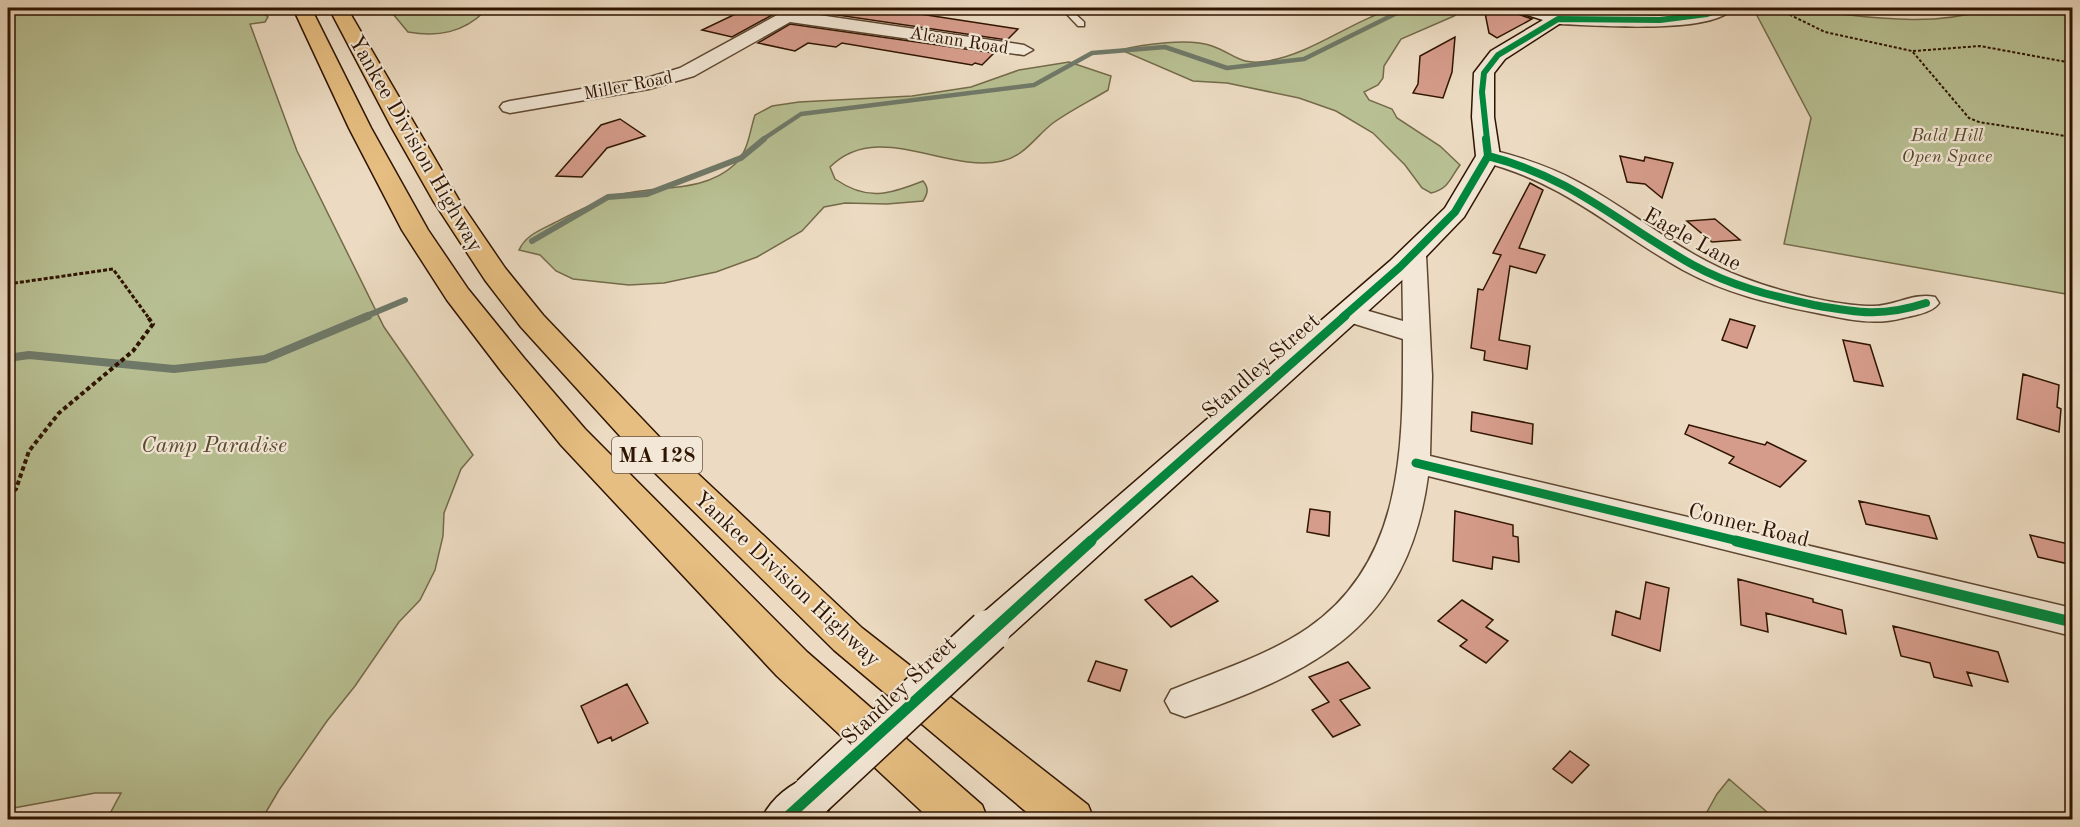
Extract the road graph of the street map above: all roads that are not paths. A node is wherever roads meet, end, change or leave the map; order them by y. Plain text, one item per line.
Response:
1 (302, 8) edge
2 (338, 8) edge
3 (1065, 8) edge
4 (1525, 8) edge
5 (1725, 8) edge
6 (795, 12) edge
7 (1558, 19) junction
8 (1081, 24) dead end
9 (1024, 50) dead end
10 (510, 107) dead end
11 (1488, 156) junction
12 (1414, 255) junction
13 (1926, 303) dead end
14 (1348, 313) junction
15 (1417, 334) junction
16 (1416, 463) junction
17 (2073, 622) edge
18 (1185, 701) dead end
19 (798, 808) edge
20 (965, 819) edge
21 (1071, 819) edge

1 - 20 highway, Yankee Division Highway / MA 128
2 - 21 highway, Yankee Division Highway / MA 128
3 - 8 lane
4 - 7 street
5 - 7 street
6 - 9 street, Alcann Road
6 - 10 street, Miller Road
7 - 11 street
11 - 12 street, Standley Street
11 - 13 street, Eagle Lane
12 - 14 street, Standley Street
12 - 15 street
14 - 15 street
14 - 19 street, Standley Street, bridge
15 - 16 street
16 - 17 street, Conner Road
16 - 18 street

